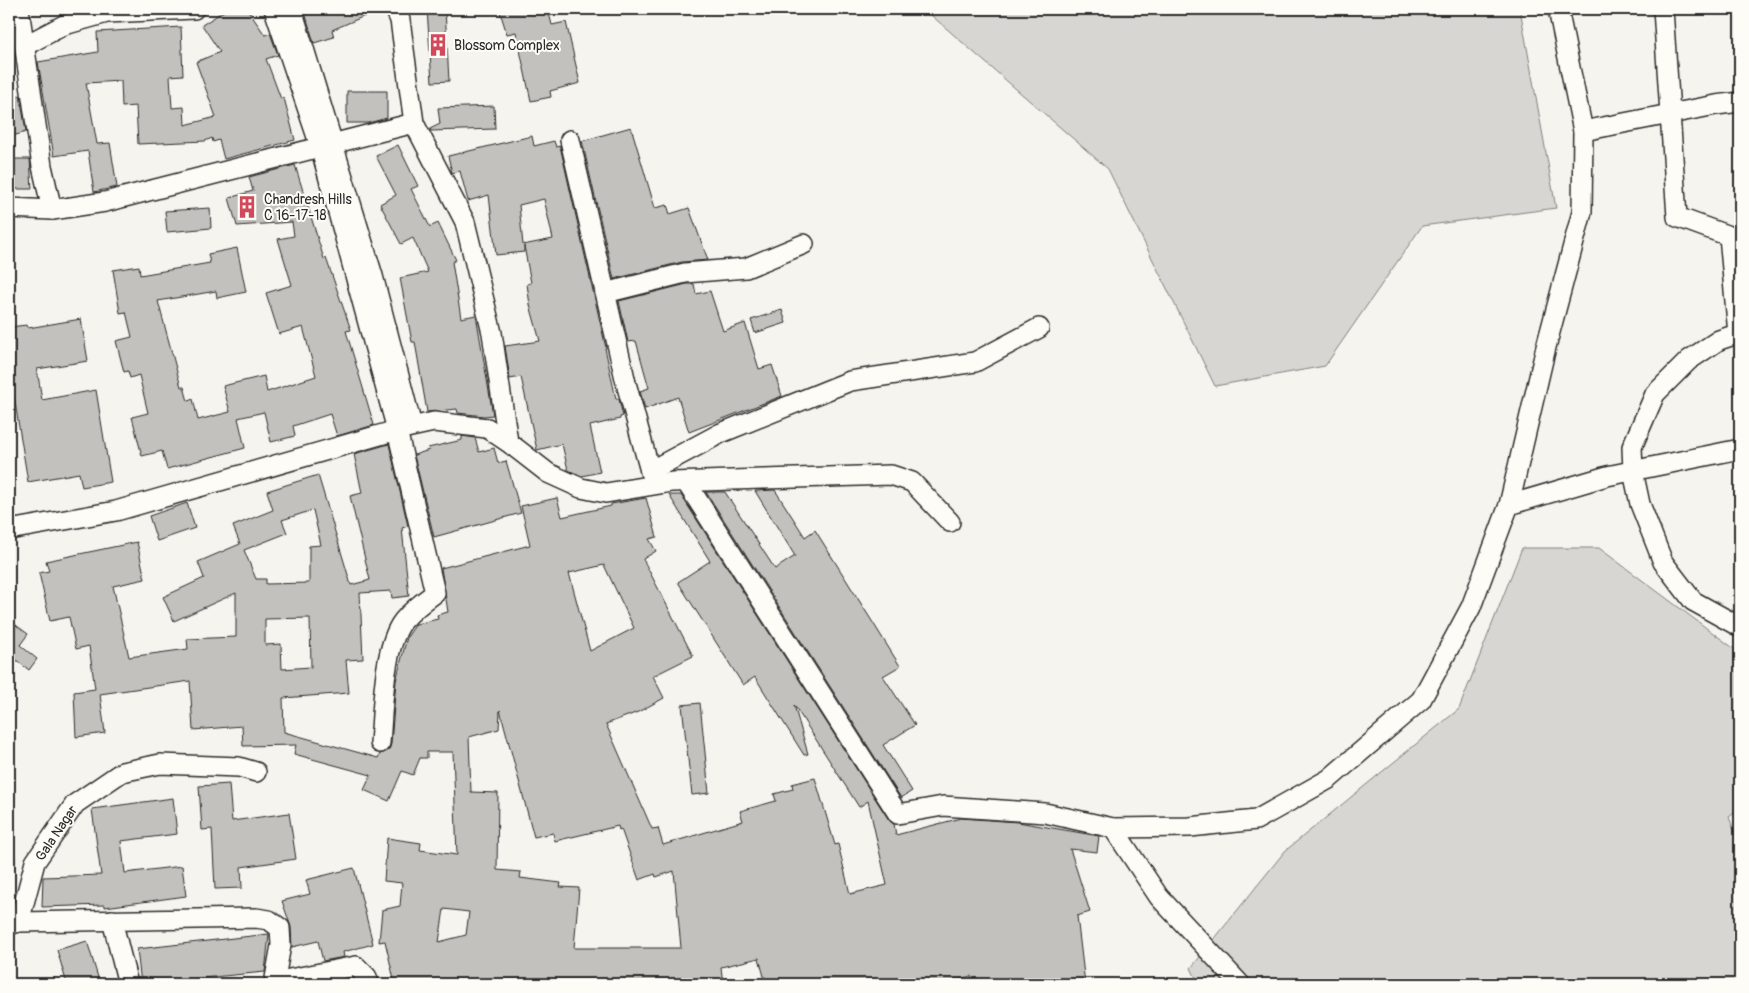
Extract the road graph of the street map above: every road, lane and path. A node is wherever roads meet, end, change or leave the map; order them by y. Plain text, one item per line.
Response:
1 (19, 9) edge
2 (194, 9) edge
3 (274, 9) edge
4 (292, 9) edge
5 (395, 9) edge
6 (1558, 9) edge
7 (1663, 9) edge
8 (24, 46) junction
9 (1740, 102) edge
10 (1670, 114) junction
11 (414, 123) junction
12 (1584, 131) junction
13 (570, 140) dead end
14 (327, 144) junction
15 (9, 208) edge
16 (52, 210) junction
17 (804, 244) dead end
18 (605, 293) junction
19 (1039, 328) dead end
20 (1739, 333) edge
21 (404, 428) junction
22 (508, 442) junction
23 (1740, 449) edge
24 (1633, 471) junction
25 (652, 478) junction
26 (686, 482) junction
27 (1509, 506) junction
28 (950, 522) dead end
29 (9, 530) edge
30 (1740, 627) edge
31 (380, 743) dead end
32 (256, 772) dead end
33 (1112, 828) junction
34 (112, 920) junction
35 (14, 923) edge
36 (274, 983) edge
37 (128, 984) edge
38 (369, 984) edge
39 (1240, 984) edge

1 - 8 street
2 - 8 street
3 - 14 street
4 - 14 street
5 - 11 street
6 - 12 street
7 - 10 street
8 - 16 street
9 - 10 street
10 - 12 street
10 - 20 street
11 - 14 street
11 - 22 street
12 - 27 street
13 - 18 street
14 - 16 street
14 - 21 street
15 - 16 street
17 - 18 street
18 - 25 street
19 - 25 street
20 - 24 street
21 - 22 street
21 - 29 street
21 - 31 street
22 - 25 street
23 - 24 street
24 - 27 street
24 - 30 street
25 - 26 street
26 - 28 street
26 - 33 street
27 - 33 street
32 - 35 street, Gala Nagar
33 - 39 street
34 - 35 street
34 - 36 street
34 - 37 street
36 - 38 street

